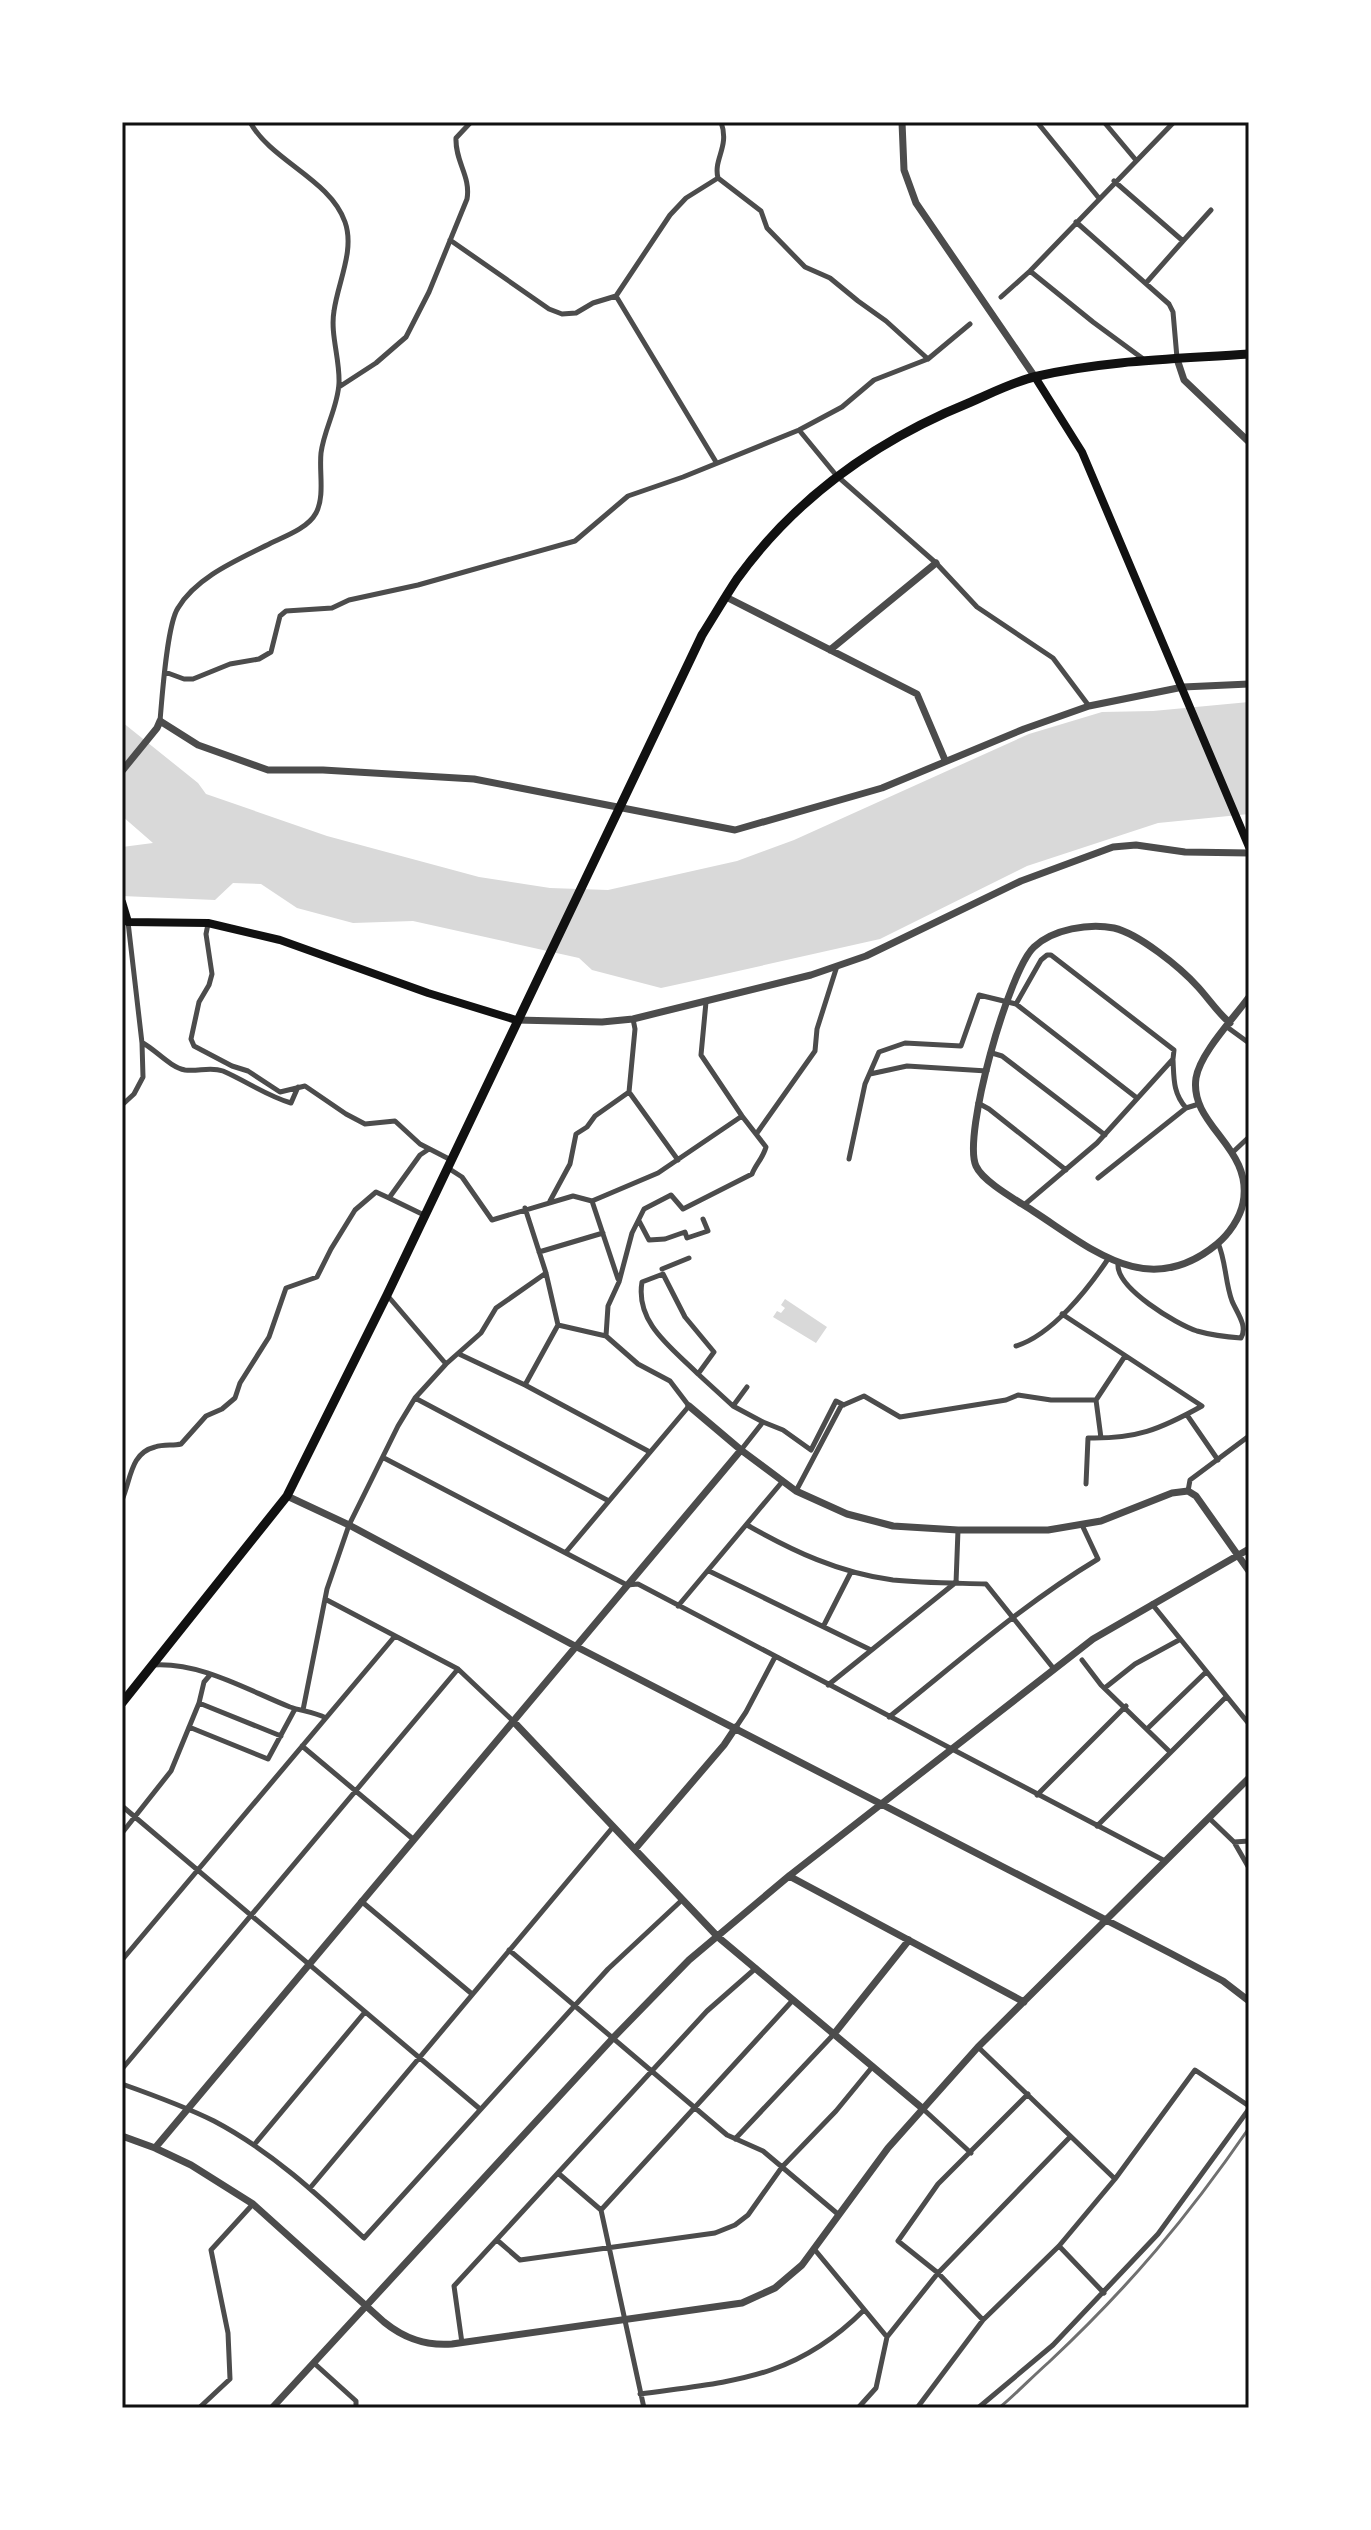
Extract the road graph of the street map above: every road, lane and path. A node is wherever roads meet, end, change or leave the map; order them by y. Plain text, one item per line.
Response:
1 (250, 122) edge
2 (471, 122) edge
3 (721, 122) edge
4 (902, 122) edge
5 (1037, 122) edge
6 (1104, 122) edge
7 (1174, 122) edge
8 (1135, 159) junction
9 (718, 178) junction
10 (1114, 181) junction
11 (1098, 197) junction
12 (1211, 210) dead end
13 (1076, 222) junction
14 (450, 240) junction
15 (1183, 241) junction
16 (1030, 271) junction
17 (1146, 283) junction
18 (616, 296) junction
19 (1001, 297) dead end
20 (970, 324) dead end
21 (1249, 354) edge
22 (928, 359) junction
23 (1177, 359) junction
24 (1146, 361) junction
25 (1035, 377) junction
26 (339, 387) junction
27 (799, 430) junction
28 (1249, 442) edge
29 (716, 462) junction
30 (836, 475) junction
31 (936, 563) junction
32 (726, 597) junction
33 (830, 650) junction
34 (165, 672) junction
35 (1249, 684) edge
36 (1184, 690) junction
37 (1089, 706) junction
38 (159, 725) junction
39 (945, 760) junction
40 (122, 771) edge
41 (618, 806) junction
42 (1249, 847) edge
43 (1249, 853) edge
44 (122, 903) edge
45 (128, 922) junction
46 (208, 923) junction
47 (837, 966) junction
48 (1249, 997) edge
49 (706, 1002) junction
50 (1012, 1003) junction
51 (633, 1019) junction
52 (516, 1020) junction
53 (1228, 1025) junction
54 (142, 1043) junction
55 (1249, 1043) edge
56 (992, 1053) junction
57 (1173, 1059) junction
58 (987, 1071) junction
59 (870, 1074) junction
60 (298, 1086) junction
61 (629, 1092) junction
62 (1137, 1098) junction
63 (978, 1103) junction
64 (1199, 1104) junction
65 (122, 1105) edge
66 (1186, 1108) junction
67 (742, 1116) junction
68 (757, 1133) junction
69 (1105, 1135) junction
70 (1249, 1137) edge
71 (1246, 1147) edge
72 (429, 1149) junction
73 (1233, 1152) junction
74 (849, 1159) dead end
75 (678, 1160) junction
76 (450, 1164) junction
77 (1066, 1170) junction
78 (1098, 1178) dead end
79 (389, 1198) junction
80 (592, 1201) junction
81 (550, 1202) junction
82 (1024, 1205) junction
83 (525, 1208) junction
84 (425, 1216) junction
85 (703, 1219) dead end
86 (639, 1220) junction
87 (603, 1233) junction
88 (1218, 1243) junction
89 (539, 1252) junction
90 (689, 1258) dead end
91 (1108, 1259) junction
92 (658, 1260) dead end
93 (1118, 1264) junction
94 (662, 1271) junction
95 (546, 1273) junction
96 (619, 1282) junction
97 (387, 1295) junction
98 (1062, 1314) junction
99 (558, 1325) junction
100 (606, 1336) junction
101 (1016, 1346) dead end
102 (459, 1354) junction
103 (1125, 1356) junction
104 (446, 1364) junction
105 (698, 1374) junction
106 (525, 1385) junction
107 (747, 1387) dead end
108 (415, 1398) junction
109 (1096, 1400) junction
110 (844, 1405) junction
111 (689, 1406) junction
112 (733, 1406) junction
113 (1187, 1415) junction
114 (763, 1422) junction
115 (1249, 1436) edge
116 (1101, 1438) junction
117 (741, 1450) junction
118 (648, 1451) junction
119 (384, 1458) junction
120 (1218, 1460) junction
121 (782, 1482) junction
122 (1086, 1484) dead end
123 (796, 1491) junction
124 (1188, 1491) junction
125 (287, 1496) junction
126 (122, 1500) edge
127 (607, 1500) junction
128 (349, 1525) junction
129 (747, 1525) junction
130 (1082, 1525) junction
131 (958, 1530) junction
132 (1249, 1549) edge
133 (566, 1552) junction
134 (1238, 1556) junction
135 (709, 1571) junction
136 (1249, 1571) edge
137 (851, 1572) junction
138 (956, 1583) junction
139 (627, 1585) junction
140 (325, 1599) junction
141 (1151, 1603) junction
142 (678, 1606) junction
143 (1014, 1619) junction
144 (824, 1625) junction
145 (395, 1636) junction
146 (1179, 1640) junction
147 (575, 1646) junction
148 (871, 1650) junction
149 (775, 1657) junction
150 (1082, 1660) dead end
151 (153, 1665) junction
152 (458, 1669) junction
153 (1055, 1670) junction
154 (1206, 1672) junction
155 (210, 1675) junction
156 (828, 1685) junction
157 (1106, 1687) junction
158 (1226, 1697) junction
159 (122, 1703) edge
160 (199, 1703) junction
161 (1126, 1706) junction
162 (295, 1709) junction
163 (303, 1710) junction
164 (889, 1717) junction
165 (326, 1718) junction
166 (513, 1721) junction
167 (1249, 1724) edge
168 (189, 1727) junction
169 (736, 1727) junction
170 (1148, 1728) junction
171 (281, 1736) junction
172 (302, 1746) junction
173 (952, 1750) junction
174 (1170, 1752) junction
175 (1249, 1778) edge
176 (356, 1791) junction
177 (1037, 1795) junction
178 (879, 1804) junction
179 (122, 1806) edge
180 (135, 1817) junction
181 (1209, 1818) junction
182 (614, 1826) junction
183 (1097, 1826) junction
184 (122, 1833) edge
185 (413, 1839) junction
186 (1249, 1841) edge
187 (1234, 1842) junction
188 (635, 1849) junction
189 (1166, 1861) junction
190 (1249, 1868) edge
191 (197, 1870) junction
192 (789, 1876) junction
193 (682, 1900) junction
194 (361, 1901) junction
195 (251, 1916) junction
196 (1106, 1920) junction
197 (718, 1937) junction
198 (909, 1940) junction
199 (509, 1950) junction
200 (122, 1960) edge
201 (309, 1964) junction
202 (756, 1968) junction
203 (472, 1994) junction
204 (793, 1999) junction
205 (1249, 2001) edge
206 (1024, 2002) junction
207 (576, 2006) junction
208 (365, 2012) junction
209 (834, 2034) junction
210 (613, 2038) junction
211 (978, 2047) junction
212 (419, 2057) junction
213 (873, 2066) junction
214 (122, 2069) edge
215 (651, 2070) junction
216 (122, 2084) edge
217 (1028, 2094) junction
218 (695, 2107) junction
219 (187, 2108) junction
220 (922, 2108) junction
221 (1249, 2108) edge
222 (480, 2109) junction
223 (122, 2136) edge
224 (1070, 2137) junction
225 (735, 2139) junction
226 (254, 2145) junction
227 (155, 2148) junction
228 (971, 2153) junction
229 (782, 2167) junction
230 (558, 2173) junction
231 (1115, 2179) junction
232 (310, 2188) junction
233 (253, 2204) junction
234 (601, 2210) junction
235 (839, 2215) junction
236 (497, 2240) junction
237 (1059, 2246) junction
238 (609, 2247) junction
239 (815, 2250) junction
240 (938, 2273) junction
241 (1104, 2293) junction
242 (368, 2307) junction
243 (864, 2310) junction
244 (623, 2320) junction
245 (983, 2320) junction
246 (887, 2337) junction
247 (462, 2343) junction
248 (315, 2364) junction
249 (640, 2394) junction
250 (199, 2408) edge
251 (272, 2408) edge
252 (356, 2408) edge
253 (644, 2408) edge
254 (858, 2408) edge
255 (917, 2408) edge
256 (978, 2408) edge

1 - 26 street
2 - 14 street
3 - 9 street
4 - 25 street
5 - 11 street
6 - 8 street
7 - 8 street
8 - 10 street
9 - 18 street
9 - 22 street
10 - 11 street
10 - 15 street
11 - 13 street
12 - 15 street
13 - 16 street
13 - 17 street
14 - 18 street
14 - 26 street
15 - 17 street
16 - 19 street
16 - 24 street
17 - 23 street
18 - 29 street
20 - 22 street
21 - 23 highway
22 - 27 street
23 - 24 highway
23 - 28 street
24 - 25 highway
25 - 30 highway
25 - 36 main road
26 - 34 street
27 - 29 street
27 - 30 street
29 - 34 street
30 - 31 street
30 - 32 highway
31 - 33 street
31 - 37 street
32 - 33 street
32 - 41 highway
33 - 39 street
34 - 38 street
35 - 36 street
36 - 37 street
36 - 42 main road
37 - 39 street
38 - 40 street
38 - 41 street
39 - 41 street
41 - 52 highway
43 - 47 street
44 - 45 main road
45 - 46 main road
45 - 54 street
46 - 52 main road
46 - 60 street
47 - 49 street
47 - 68 street
48 - 53 street
49 - 51 street
49 - 67 street
50 - 53 street
50 - 56 street
50 - 57 street
50 - 59 street
50 - 62 street
51 - 52 street
51 - 61 street
52 - 76 highway
53 - 55 street
53 - 64 street
54 - 60 street
54 - 65 street
56 - 58 street
56 - 69 street
57 - 62 street
57 - 66 street
58 - 59 street
58 - 63 street
59 - 74 street
60 - 72 street
61 - 75 street
61 - 81 street
62 - 69 street
63 - 77 street
63 - 82 street
64 - 66 street
64 - 73 street
66 - 78 street
67 - 68 street
67 - 75 street
68 - 86 street
69 - 77 street
70 - 71 street
71 - 73 street
72 - 76 street
72 - 79 street
73 - 88 street
75 - 80 street
76 - 83 street
76 - 84 highway
77 - 82 street
79 - 84 street
79 - 126 street
80 - 81 street
80 - 87 street
81 - 83 street
82 - 91 street
83 - 89 street
84 - 97 highway
85 - 86 street
86 - 96 street
87 - 89 street
87 - 96 street
88 - 93 street
88 - 93 street
89 - 95 street
90 - 94 street
91 - 93 street
91 - 98 street
92 - 94 street
94 - 105 street
94 - 105 street
95 - 99 street
95 - 102 street
96 - 100 street
97 - 104 street
97 - 125 highway
98 - 101 street
98 - 103 street
99 - 100 street
99 - 106 street
100 - 111 street
102 - 104 street
102 - 106 street
103 - 109 street
103 - 113 street
104 - 108 street
105 - 112 street
106 - 118 street
107 - 112 street
108 - 119 street
108 - 127 street
109 - 110 street
109 - 116 street
110 - 114 street
110 - 123 street
111 - 117 street
111 - 118 street
112 - 114 street
113 - 116 street
113 - 120 street
114 - 117 street
115 - 120 street
116 - 122 street
117 - 121 street
117 - 139 street
118 - 127 street
119 - 128 street
119 - 133 street
120 - 124 street
121 - 123 street
121 - 129 street
123 - 131 street
124 - 130 street
124 - 134 street
125 - 128 street
125 - 151 highway
127 - 133 street
128 - 140 street
128 - 147 street
129 - 135 street
129 - 137 street
130 - 131 street
130 - 143 street
131 - 138 street
132 - 134 street
133 - 139 street
134 - 136 street
134 - 141 street
135 - 142 street
135 - 144 street
137 - 138 street
137 - 144 street
138 - 143 street
138 - 148 street
139 - 142 street
139 - 147 street
140 - 145 street
140 - 163 street
141 - 146 street
141 - 153 street
142 - 149 street
143 - 153 street
143 - 164 street
144 - 148 street
145 - 152 street
145 - 165 street
146 - 154 street
146 - 157 street
147 - 166 street
147 - 169 street
148 - 156 street
149 - 156 street
149 - 169 street
150 - 157 street
151 - 155 street
151 - 159 highway
152 - 166 street
152 - 176 street
153 - 173 street
154 - 158 street
154 - 170 street
155 - 160 street
155 - 162 street
156 - 164 street
157 - 161 street
158 - 167 street
158 - 174 street
160 - 168 street
160 - 171 street
161 - 170 street
161 - 177 street
162 - 163 street
162 - 171 street
163 - 165 street
164 - 173 street
165 - 172 street
166 - 182 street
166 - 185 street
168 - 171 street
168 - 180 street
169 - 178 street
169 - 188 street
170 - 174 street
172 - 176 street
172 - 191 street
173 - 177 street
173 - 178 street
174 - 183 street
175 - 181 street
176 - 185 street
176 - 195 street
177 - 183 street
178 - 192 street
178 - 196 street
179 - 180 street
180 - 184 street
180 - 191 street
181 - 187 street
181 - 189 street
182 - 188 street
182 - 199 street
183 - 189 street
185 - 194 street
186 - 187 street
187 - 190 street
188 - 193 street
189 - 196 street
191 - 195 street
191 - 200 street
192 - 197 street
192 - 198 street
193 - 197 street
193 - 207 street
194 - 201 street
194 - 203 street
195 - 201 street
195 - 214 street
196 - 205 street
196 - 206 street
197 - 202 street
197 - 210 street
198 - 206 street
198 - 209 street
199 - 203 street
199 - 207 street
201 - 208 street
201 - 219 street
202 - 204 street
202 - 215 street
203 - 212 street
204 - 209 street
204 - 218 street
206 - 211 street
207 - 210 street
207 - 222 street
208 - 212 street
208 - 226 street
209 - 213 street
209 - 225 street
210 - 215 street
210 - 242 street
211 - 217 street
211 - 220 street
212 - 222 street
212 - 232 street
213 - 220 street
213 - 229 street
215 - 218 street
215 - 230 street
216 - 219 street
217 - 224 street
217 - 228 street
218 - 225 street
218 - 234 street
219 - 226 street
219 - 227 street
220 - 228 street
220 - 235 street
221 - 231 street
221 - 241 street
222 - 232 street
223 - 227 street
224 - 231 street
224 - 240 street
225 - 229 street
226 - 232 street
227 - 233 street
228 - 240 street
229 - 235 street
229 - 238 street
230 - 234 street
230 - 236 street
231 - 237 street
233 - 242 street
233 - 250 street
234 - 238 street
235 - 239 street
236 - 238 street
236 - 247 street
237 - 241 street
237 - 245 street
238 - 244 street
239 - 243 street
239 - 244 street
240 - 245 street
240 - 246 street
241 - 256 street
242 - 247 street
242 - 248 street
243 - 246 street
243 - 249 street
244 - 247 street
244 - 249 street
245 - 255 street
246 - 254 street
248 - 251 street
248 - 252 street
249 - 253 street

